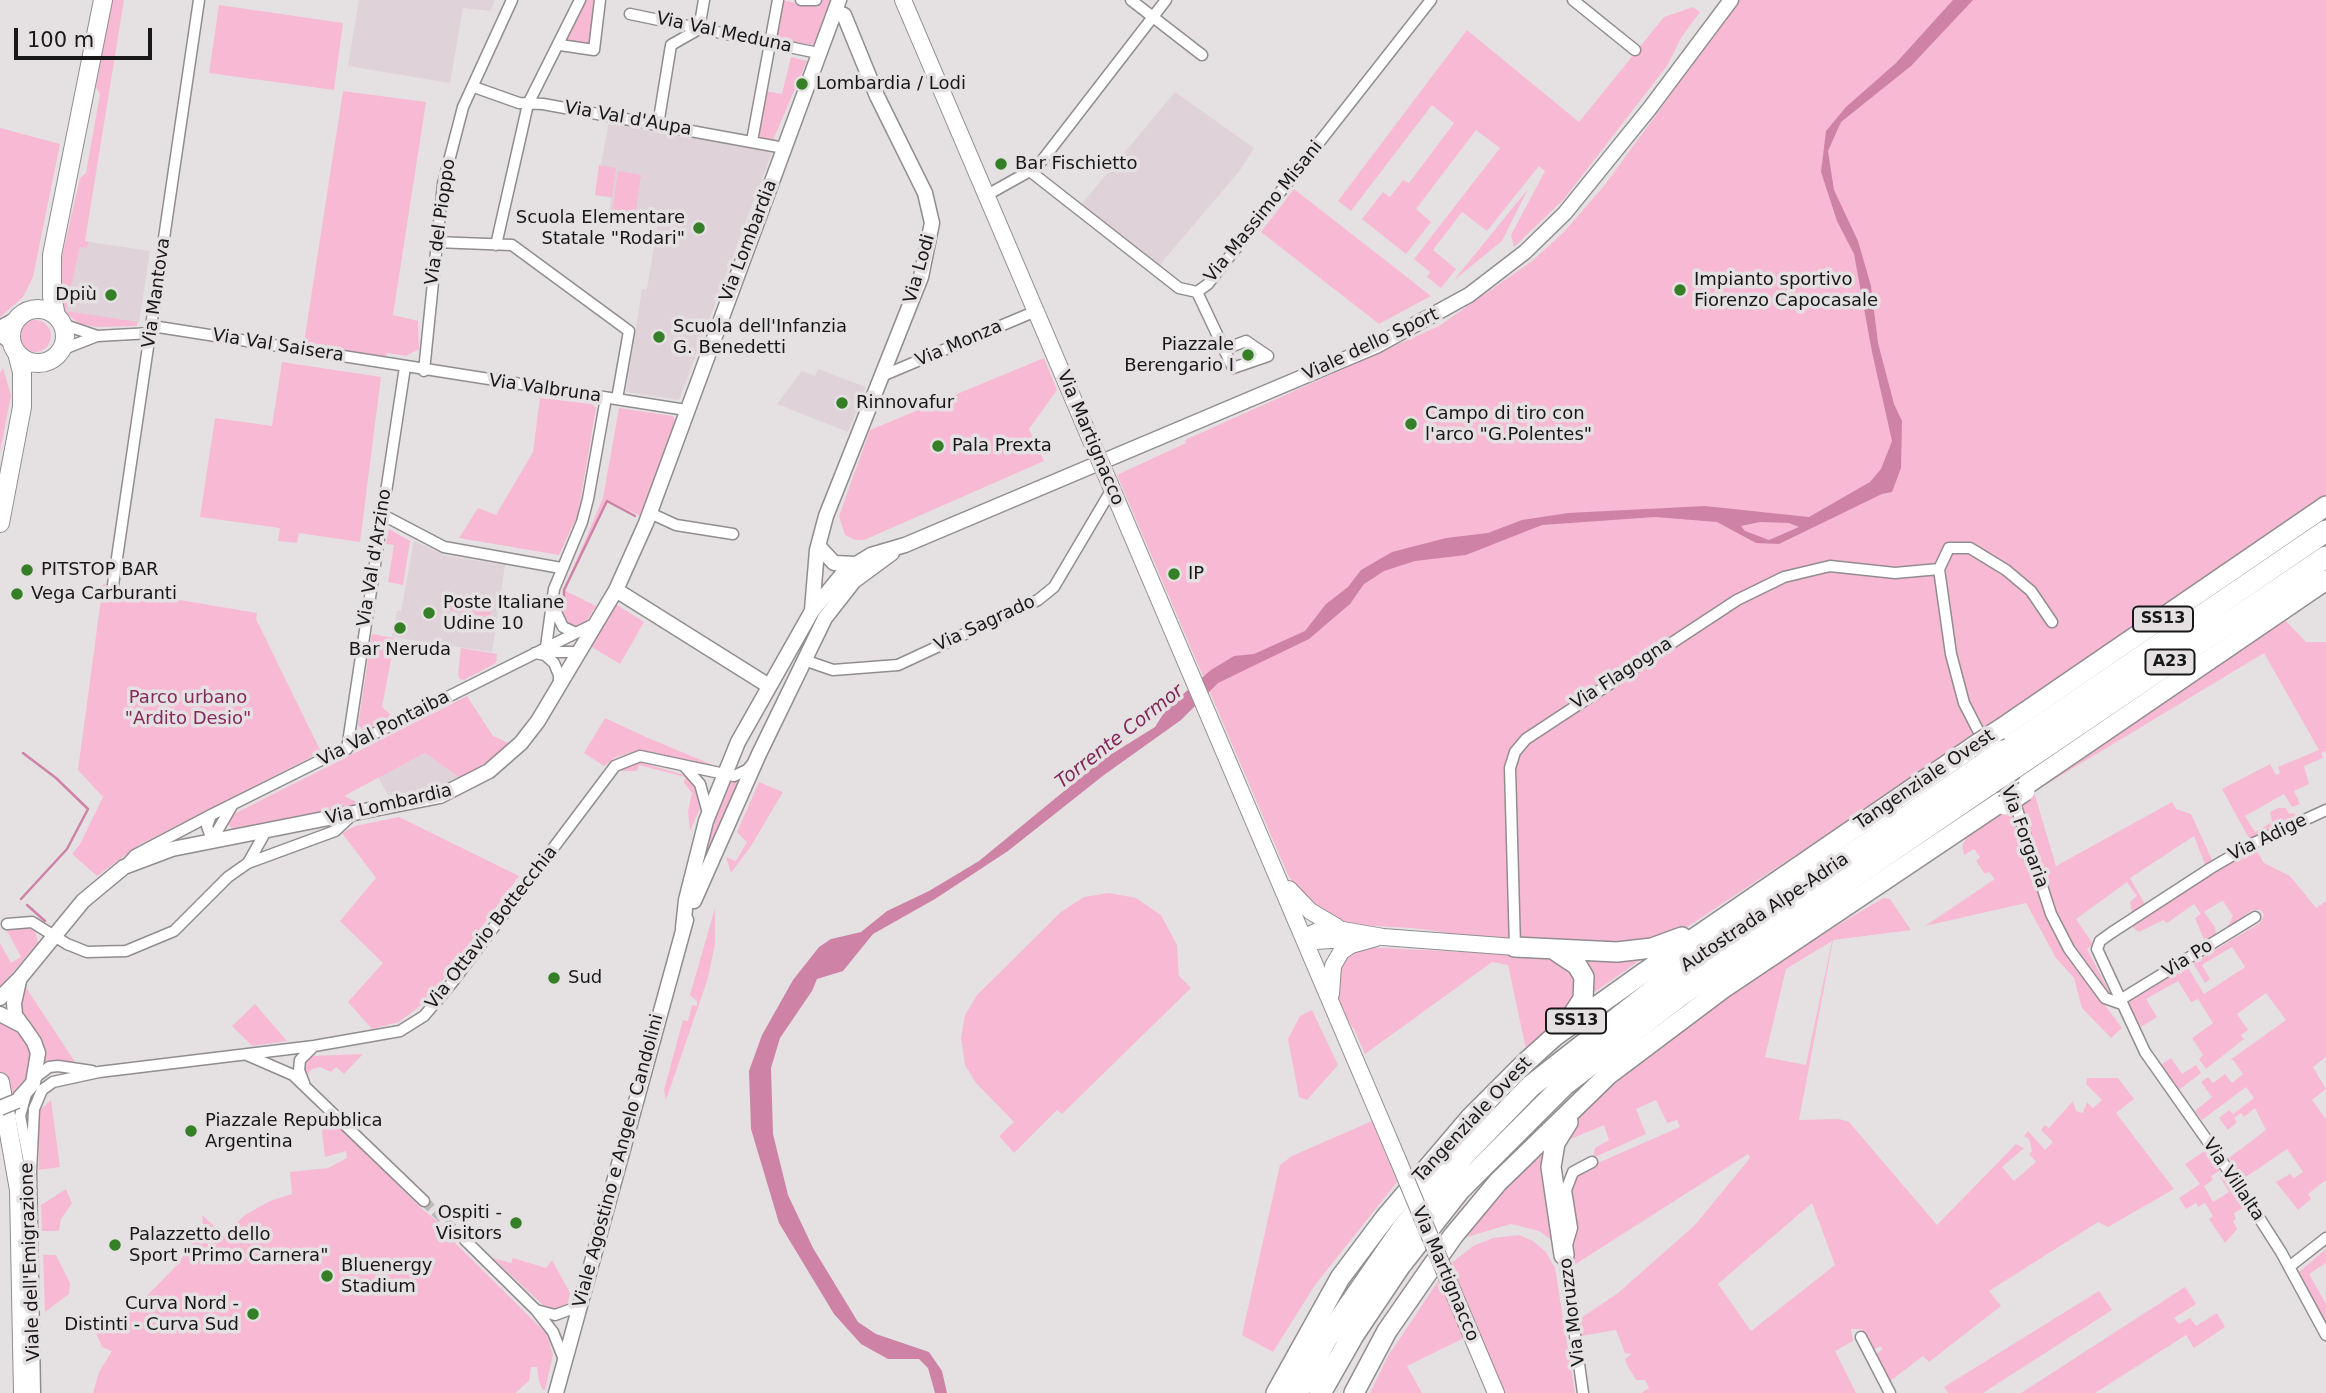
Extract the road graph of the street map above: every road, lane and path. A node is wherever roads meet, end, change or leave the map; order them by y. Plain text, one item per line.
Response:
1 (103, 0) edge
2 (200, 0) edge
3 (512, 0) edge
4 (580, 0) edge
5 (600, 0) edge
6 (704, 0) edge
7 (778, 0) edge
8 (801, 0) edge
9 (817, 0) edge
10 (903, 0) edge
11 (1131, 0) edge
12 (1166, 0) edge
13 (1431, 0) edge
14 (1573, 0) edge
15 (1731, 0) edge
16 (839, 5) edge
17 (630, 14) dead end
18 (1153, 17) junction
19 (699, 29) junction
20 (770, 42) junction
21 (560, 45) junction
22 (1635, 50) dead end
23 (818, 53) junction
24 (1202, 55) dead end
25 (474, 86) junction
26 (528, 104) junction
27 (659, 125) junction
28 (752, 141) junction
29 (784, 148) junction
30 (1031, 172) junction
31 (987, 195) junction
32 (436, 242) junction
33 (496, 245) junction
34 (52, 255) junction
35 (1197, 292) junction
36 (1036, 312) junction
37 (59, 320) junction
38 (151, 330) junction
39 (12, 331) edge
40 (97, 336) junction
41 (1225, 349) dead end
42 (61, 350) junction
43 (45, 361) junction
44 (405, 367) junction
45 (424, 371) junction
46 (882, 376) junction
47 (611, 399) junction
48 (22, 407) junction
49 (687, 410) junction
50 (1110, 486) junction
51 (2326, 506) edge
52 (650, 513) junction
53 (383, 515) junction
54 (0, 523) edge
55 (2326, 531) edge
56 (733, 534) dead end
57 (822, 542) junction
58 (905, 545) junction
59 (2326, 556) edge
60 (856, 564) junction
61 (561, 568) junction
62 (1939, 569) junction
63 (2326, 580) edge
64 (113, 585) dead end
65 (616, 590) junction
66 (825, 594) junction
67 (552, 600) junction
68 (818, 615) junction
69 (559, 622) junction
70 (2052, 622) dead end
71 (596, 623) junction
72 (576, 633) junction
73 (561, 640) junction
74 (542, 650) junction
75 (579, 652) junction
76 (804, 660) junction
77 (559, 685) junction
78 (769, 687) junction
79 (787, 696) junction
80 (347, 749) junction
81 (759, 754) junction
82 (682, 765) junction
83 (2013, 765) junction
84 (724, 775) junction
85 (1990, 780) junction
86 (233, 804) junction
87 (2326, 810) edge
88 (211, 815) junction
89 (352, 815) junction
90 (708, 815) junction
91 (226, 818) junction
92 (266, 831) junction
93 (1966, 832) dead end
94 (237, 836) junction
95 (212, 840) junction
96 (248, 863) junction
97 (124, 867) junction
98 (1278, 875) junction
99 (1887, 893) dead end
100 (2255, 917) dead end
101 (1721, 918) junction
102 (8, 924) dead end
103 (683, 928) junction
104 (1339, 928) junction
105 (54, 935) junction
106 (1305, 937) junction
107 (1383, 937) junction
108 (1795, 940) junction
109 (1515, 947) junction
110 (1552, 949) junction
111 (20, 978) junction
112 (0, 998) edge
113 (1331, 1000) junction
114 (2121, 1002) junction
115 (0, 1014) edge
116 (23, 1026) junction
117 (1555, 1036) junction
118 (314, 1046) junction
119 (245, 1054) junction
120 (99, 1072) junction
121 (1608, 1074) junction
122 (36, 1077) junction
123 (0, 1082) edge
124 (306, 1086) junction
125 (22, 1097) junction
126 (0, 1108) edge
127 (0, 1127) edge
128 (1592, 1162) dead end
129 (31, 1172) junction
130 (424, 1200) tunnel mouth
131 (2326, 1238) edge
132 (465, 1240) tunnel mouth
133 (1564, 1255) junction
134 (2289, 1267) junction
135 (580, 1306) junction
136 (536, 1310) junction
137 (2326, 1335) edge
138 (1861, 1337) dead end
139 (565, 1362) junction
140 (13, 1393) edge
141 (23, 1393) edge
142 (35, 1393) edge
143 (556, 1393) edge
144 (1276, 1393) edge
145 (1297, 1393) edge
146 (1320, 1393) edge
147 (1354, 1393) edge
148 (1496, 1393) edge
149 (1583, 1393) edge
150 (1890, 1393) edge

1 - 34 main road
2 - 38 street, Via Mantova
3 - 25 street, Via del Pioppo
4 - 21 street
5 - 21 street
6 - 19 street
7 - 20 street
8 - 9 street
10 - 31 main road, Via Martignacco
11 - 18 street
12 - 18 street
13 - 35 street, Via Massimo Misani
14 - 22 street
15 - 58 street, Viale dello Sport
16 - 23 street, Via Lombardia
16 - 46 street, Via Lodi
17 - 19 street, Via Val Meduna
18 - 24 street
18 - 30 street
19 - 20 street, Via Val Meduna
19 - 27 street
20 - 23 street, Via Val Meduna
20 - 28 street
21 - 26 street
23 - 29 street, Via Lombardia
25 - 26 street, Via Val d'Aupa
25 - 32 street, Via del Pioppo
26 - 27 street, Via Val d'Aupa
26 - 33 street
27 - 28 street, Via Val d'Aupa
28 - 29 street, Via Val d'Aupa
29 - 49 street, Via Lombardia
30 - 31 street
30 - 35 street, Via Massimo Misani
31 - 36 main road, Via Martignacco
32 - 33 street
32 - 45 street, Via del Pioppo
33 - 47 street
34 - 37 main road
34 - 39 main road
35 - 41 street
36 - 46 street, Via Monza
36 - 50 main road, Via Martignacco, bridge
37 - 39 main road
37 - 40 street
37 - 42 main road
38 - 40 street, Via Val Saisera
38 - 44 street, Via Val Saisera
38 - 64 street, Via Mantova
39 - 43 main road
39 - 48 main road
40 - 42 street
42 - 43 main road
43 - 48 main road
44 - 45 street, Via Valbruna
44 - 53 street, Via Val d'Arzino
45 - 47 street, Via Valbruna
46 - 57 street, Via Lodi
47 - 49 street, Via Valbruna
47 - 61 street
48 - 54 main road
49 - 52 street, Via Lombardia
50 - 76 street, Via Sagrado
50 - 98 main road, Via Martignacco
51 - 83 highway, Tangenziale Ovest / SS13
52 - 56 street
52 - 65 street, Via Lombardia
53 - 61 street
53 - 80 street, Via Val d'Arzino
55 - 83 highway, Autostrada Alpe-Adria / A23
57 - 60 street
57 - 66 street, Via Lodi
57 - 68 street, Via Lodi
58 - 60 street, Viale dello Sport
58 - 68 street, Viale dello Sport
59 - 83 highway, Autostrada Alpe-Adria / A23
60 - 66 street, Viale dello Sport
61 - 67 street
62 - 70 street
62 - 109 street, Via Flagogna
62 - 114 street, Via Forgaria
63 - 83 highway, Tangenziale Ovest / SS13
65 - 71 street, Via Lombardia
65 - 78 street
66 - 68 street, Via Lodi
67 - 69 street
67 - 74 street
68 - 76 street, Viale dello Sport
68 - 78 street, Viale dello Sport
69 - 72 street
69 - 73 street
71 - 72 street, Via Val Pontaiba
71 - 75 street, Via Lombardia
72 - 73 street, Via Val Pontaiba
73 - 74 street, Via Val Pontaiba
73 - 75 street
74 - 75 street, Via Val Pontaiba
74 - 77 street
74 - 80 street, Via Val Pontaiba
75 - 77 street, Via Lombardia
76 - 79 street, Viale dello Sport
77 - 89 street, Via Lombardia
78 - 79 street
78 - 84 street, Viale Agostino e Angelo Candolini
79 - 81 street, Viale Agostino e Angelo Candolini
80 - 86 street, Via Val Pontaiba
81 - 84 street
81 - 103 street, Viale Agostino e Angelo Candolini
82 - 84 street, Via Ottavio Bottecchia
82 - 90 street
82 - 118 street, Via Ottavio Bottecchia
83 - 85 highway, Autostrada Alpe-Adria / A23, bridge
83 - 85 highway, Tangenziale Ovest / SS13, bridge
84 - 90 street, Viale Agostino e Angelo Candolini
85 - 93 highway
85 - 101 highway, Tangenziale Ovest / SS13
85 - 108 highway, Tangenziale Ovest / SS13
85 - 145 highway, Autostrada Alpe-Adria / A23
85 - 146 highway, Autostrada Alpe-Adria / A23
86 - 88 street, Via Val Pontaiba
86 - 91 street
87 - 114 street, Via Adige
88 - 95 street
88 - 97 street, Via Val Pontaiba
89 - 92 street, Via Lombardia
89 - 96 street
90 - 103 street, Viale Agostino e Angelo Candolini
91 - 94 street
91 - 95 street
92 - 94 street, Via Lombardia
92 - 96 street
94 - 95 street, Via Lombardia
95 - 97 street, Via Lombardia
96 - 105 street
97 - 105 street, Via Lombardia
98 - 104 main road, Via Martignacco
98 - 106 main road, Via Martignacco
99 - 108 highway
100 - 114 street, Via Po
101 - 110 highway
101 - 117 highway, Tangenziale Ovest / SS13
102 - 105 street
103 - 135 street, Viale Agostino e Angelo Candolini
104 - 106 main road, Via Martignacco
104 - 107 main road, Via Martignacco
105 - 111 street, Via Lombardia
106 - 107 main road, Via Martignacco
106 - 113 main road, Via Martignacco
107 - 109 main road, Via Martignacco
107 - 113 main road, Via Martignacco
108 - 121 highway, Tangenziale Ovest / SS13
109 - 110 highway
110 - 117 highway
111 - 112 street, Via Lombardia
111 - 116 street, Via Lombardia
113 - 148 main road, Via Martignacco, bridge
114 - 134 street, Via Villalta
115 - 116 street
116 - 122 street, Via Lombardia
117 - 144 highway, Tangenziale Ovest / SS13
118 - 119 street, Via Ottavio Bottecchia
118 - 124 street
119 - 120 street, Via Ottavio Bottecchia
119 - 124 street
120 - 122 street, Via Ottavio Bottecchia
120 - 129 street, Via Ottavio Bottecchia
121 - 133 highway
121 - 147 highway, Tangenziale Ovest / SS13
122 - 125 street
123 - 141 main road
124 - 130 street
125 - 126 street, bridge
125 - 129 street, Viale dell'Emigrazione
127 - 140 main road
128 - 133 street, Via Moruzzo
129 - 142 street, Viale dell'Emigrazione
131 - 134 street
132 - 136 street
133 - 149 street, Via Moruzzo
134 - 137 street, Via Villalta
135 - 136 street
135 - 139 street, Viale Agostino e Angelo Candolini
136 - 139 street
138 - 150 street
139 - 143 street, Viale Agostino e Angelo Candolini

